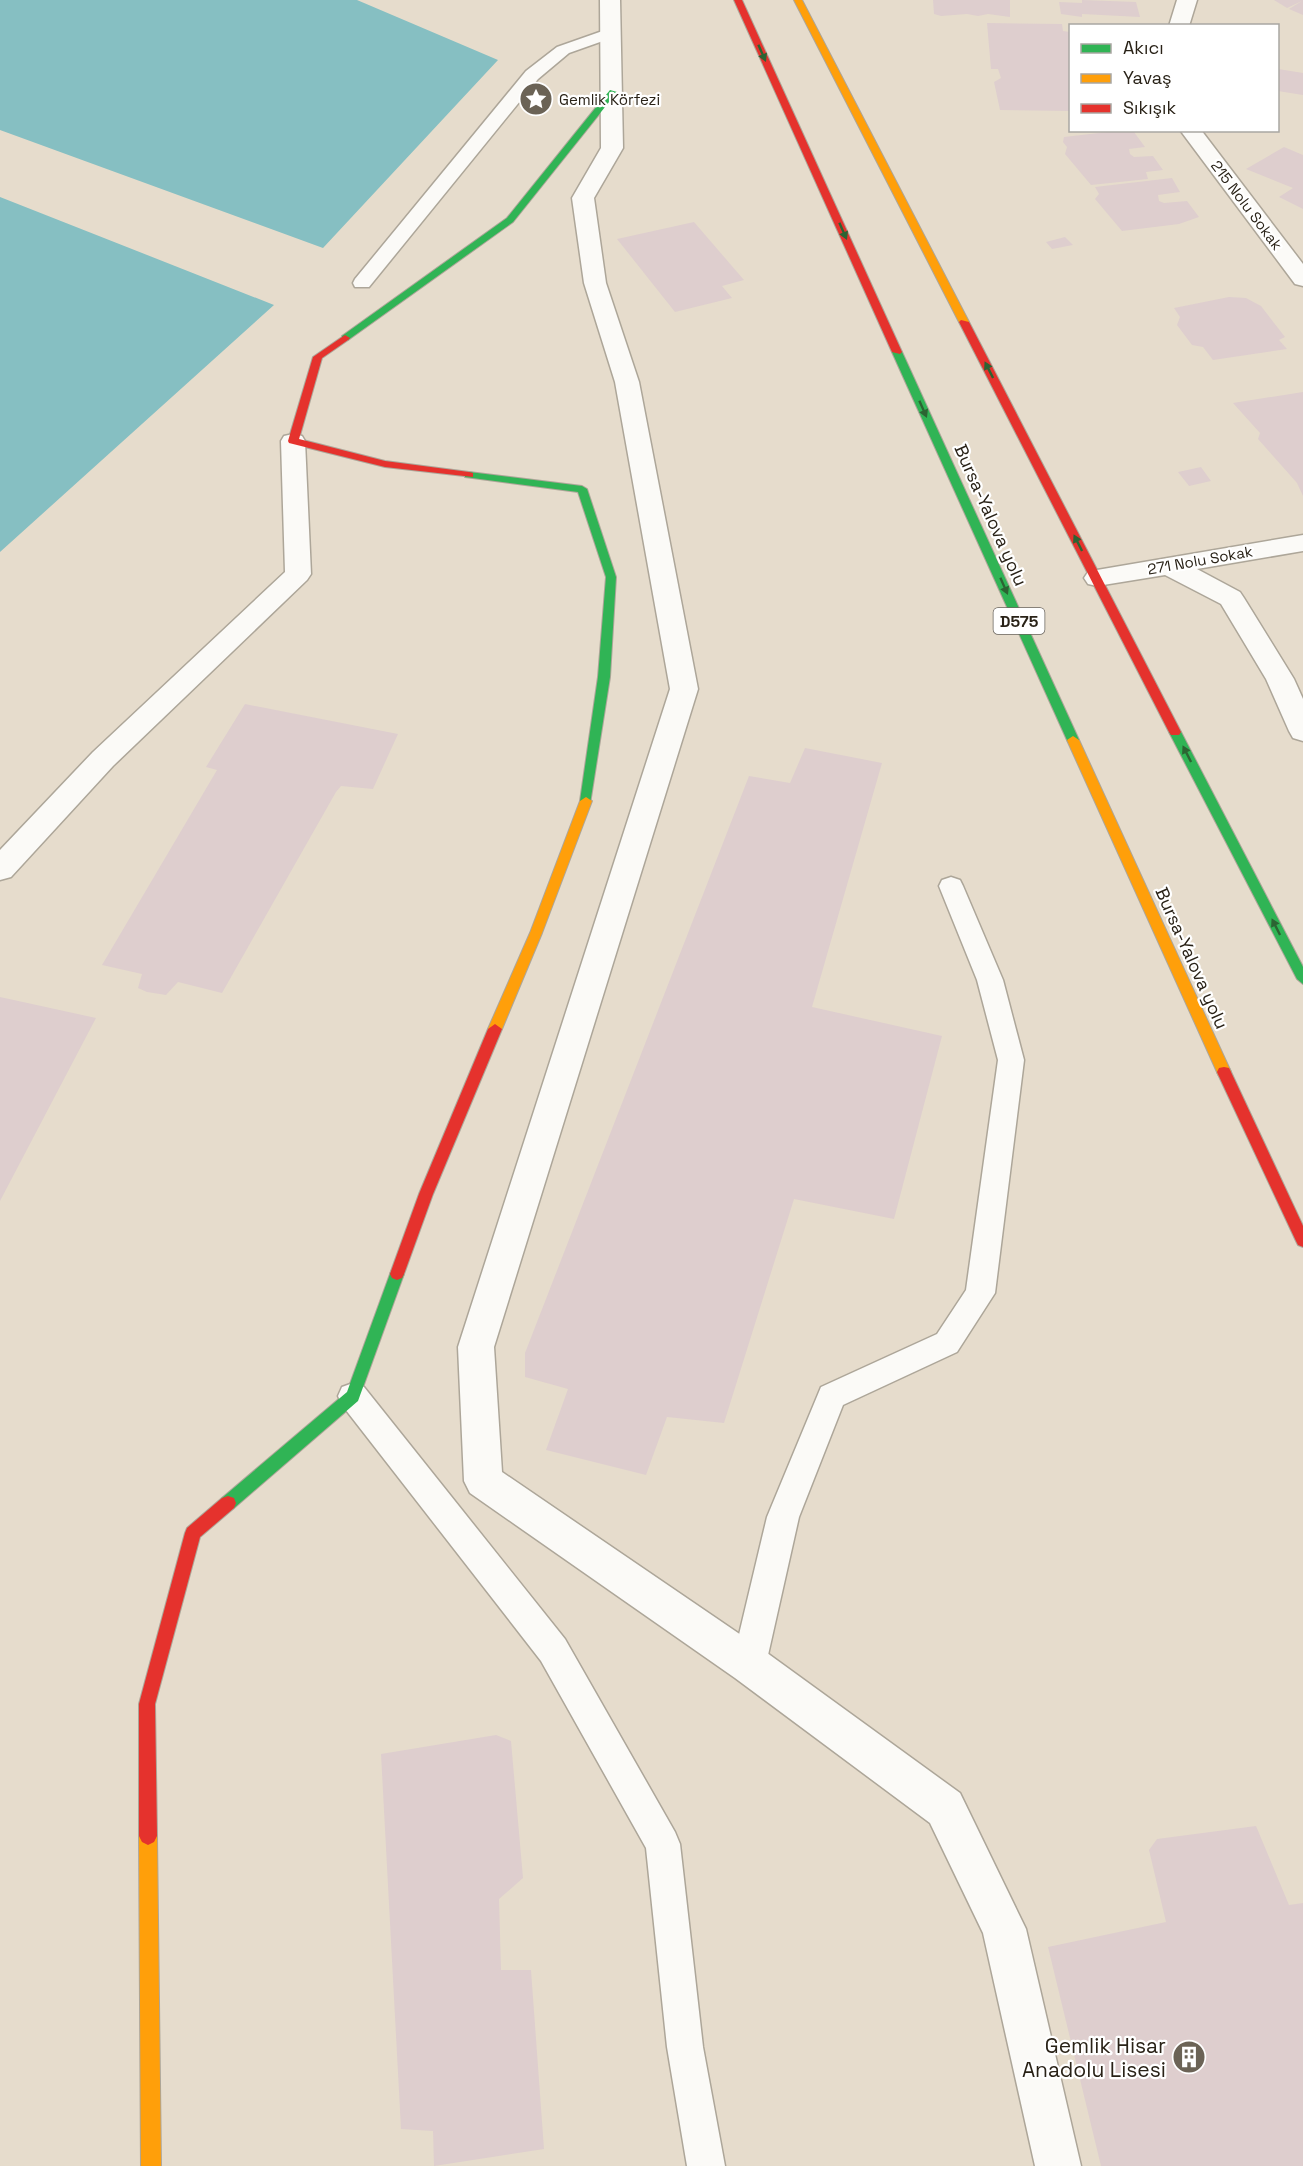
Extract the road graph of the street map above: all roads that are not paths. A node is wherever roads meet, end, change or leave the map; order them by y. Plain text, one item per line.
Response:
1 (609, 0) edge
2 (738, 0) edge
3 (798, 0) edge
4 (1187, 0) edge
5 (1180, 24) edge
6 (611, 33) junction
7 (614, 92) junction
8 (1192, 132) edge
9 (1303, 279) edge
10 (363, 283) dead end
11 (293, 441) junction
12 (1303, 543) edge
13 (1169, 566) junction
14 (1096, 578) junction
15 (1303, 731) edge
16 (0, 869) edge
17 (951, 886) dead end
18 (1303, 979) edge
19 (1303, 1240) edge
20 (353, 1396) junction
21 (748, 1664) junction
22 (151, 2166) edge
23 (706, 2166) edge
24 (1058, 2166) edge

1 - 6 street
2 -> 19 main road, Bursa-Yalova yolu / D575
14 -> 3 main road
4 - 5 street
6 - 7 street
6 - 10 lane
7 - 11 main road
7 - 21 street
8 - 9 street, 215 Nolu Sokak
11 - 16 street
11 - 20 main road
12 - 13 street, 271 Nolu Sokak
13 - 14 street, 271 Nolu Sokak
13 - 15 street
18 -> 14 main road
17 - 21 lane
20 - 22 main road
20 - 23 lane
21 - 24 street

